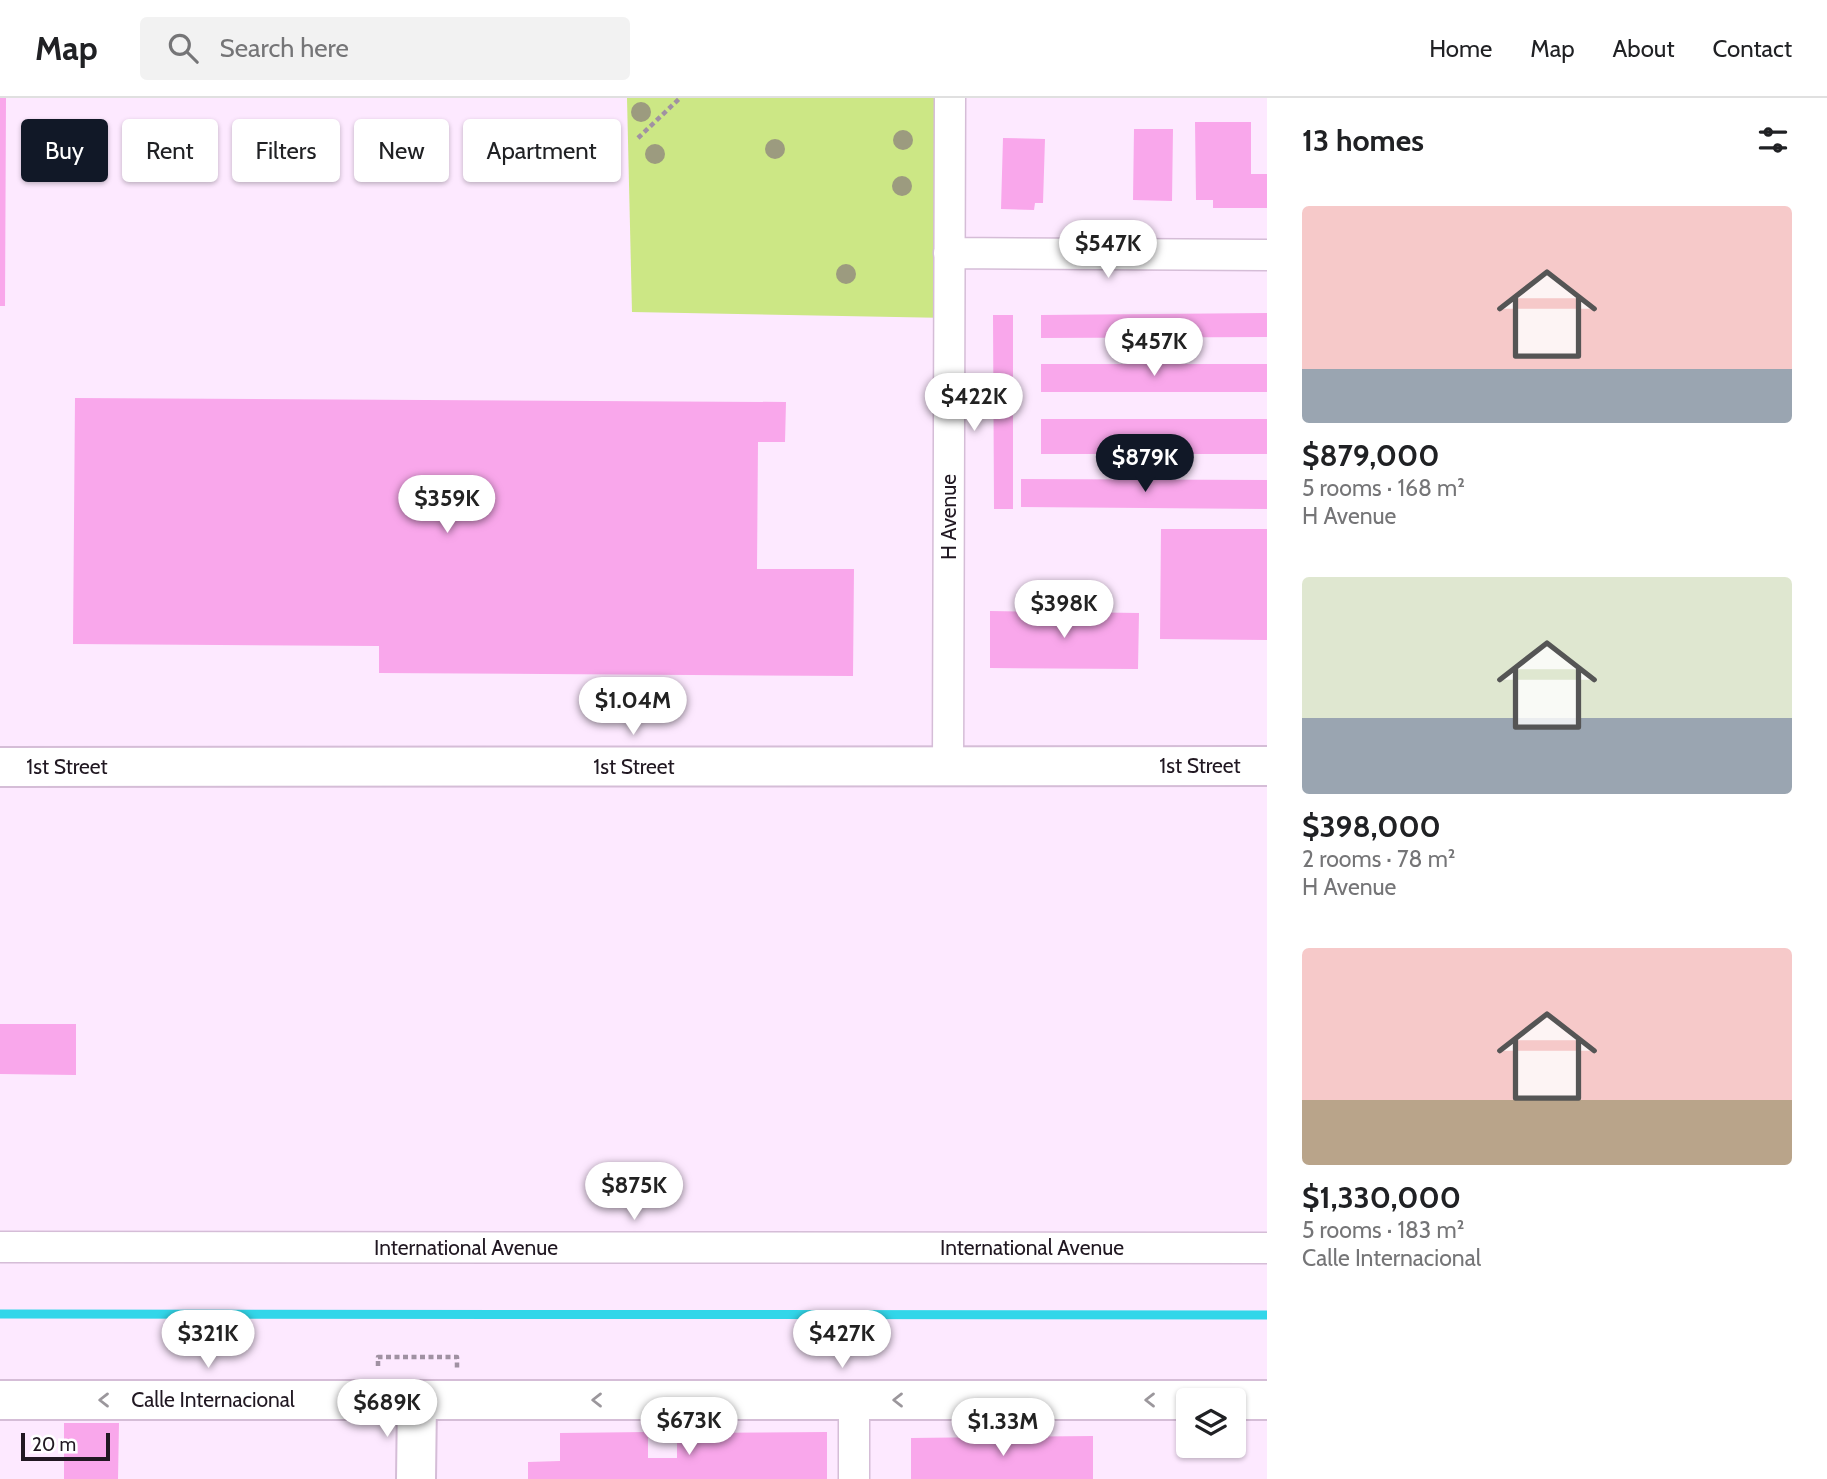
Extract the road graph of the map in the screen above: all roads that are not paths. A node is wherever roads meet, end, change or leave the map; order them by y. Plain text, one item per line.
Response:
1 (950, 98) edge
2 (949, 253) junction
3 (1267, 255) edge
4 (0, 766) edge
5 (1267, 766) edge
6 (948, 767) junction
7 (0, 1247) edge
8 (1267, 1248) edge
9 (0, 1400) edge
10 (417, 1400) junction
11 (854, 1400) junction
12 (1267, 1400) edge
13 (416, 1479) edge
14 (854, 1479) edge

1 - 2 street, H Avenue
2 - 3 street
2 - 6 street, H Avenue
4 - 6 main road, 1st Street
5 - 6 main road, 1st Street
7 - 8 street, International Avenue
10 -> 9 main road, Calle Internacional
11 -> 10 main road, Calle Internacional
10 - 13 main road
12 -> 11 main road, Calle Internacional
11 - 14 street

